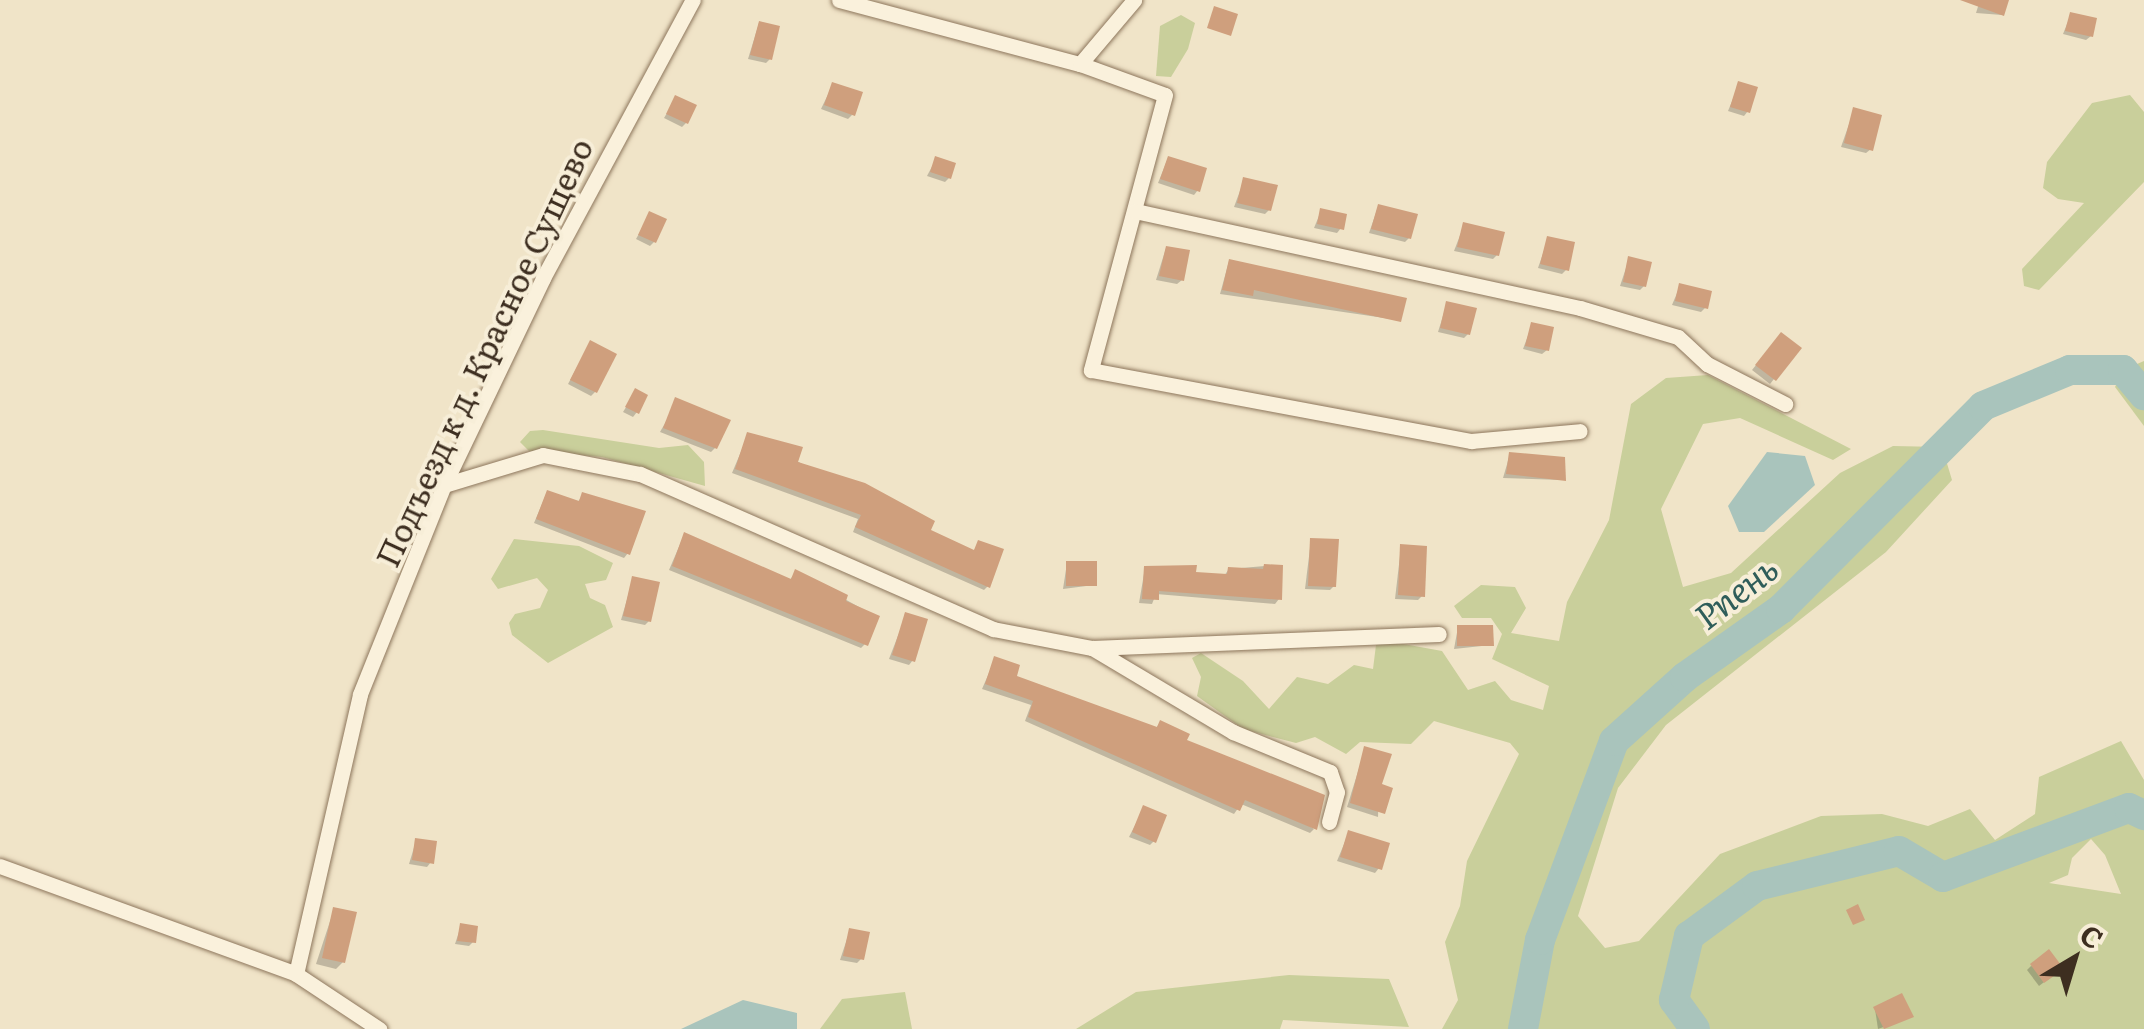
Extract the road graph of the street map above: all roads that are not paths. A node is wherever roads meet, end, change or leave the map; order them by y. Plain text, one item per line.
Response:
1 (693, 0) edge
2 (839, 0) edge
3 (1123, 0) edge
4 (1134, 0) edge
5 (1120, 24) junction
6 (1080, 64) junction
7 (1135, 211) junction
8 (1785, 404) dead end
9 (1580, 432) dead end
10 (444, 485) junction
11 (1439, 634) dead end
12 (1092, 648) junction
13 (1330, 822) dead end
14 (0, 866) edge
15 (296, 974) junction
16 (379, 1029) edge

1 - 10 street, Подъезд к д. Красное Сущево
2 - 6 street
3 - 5 street
4 - 5 street
5 - 6 street
6 - 7 street
7 - 8 street
7 - 9 street
10 - 12 street
10 - 15 street, Подъезд к д. Красное Сущево
11 - 12 street
12 - 13 street
14 - 15 street
15 - 16 street

